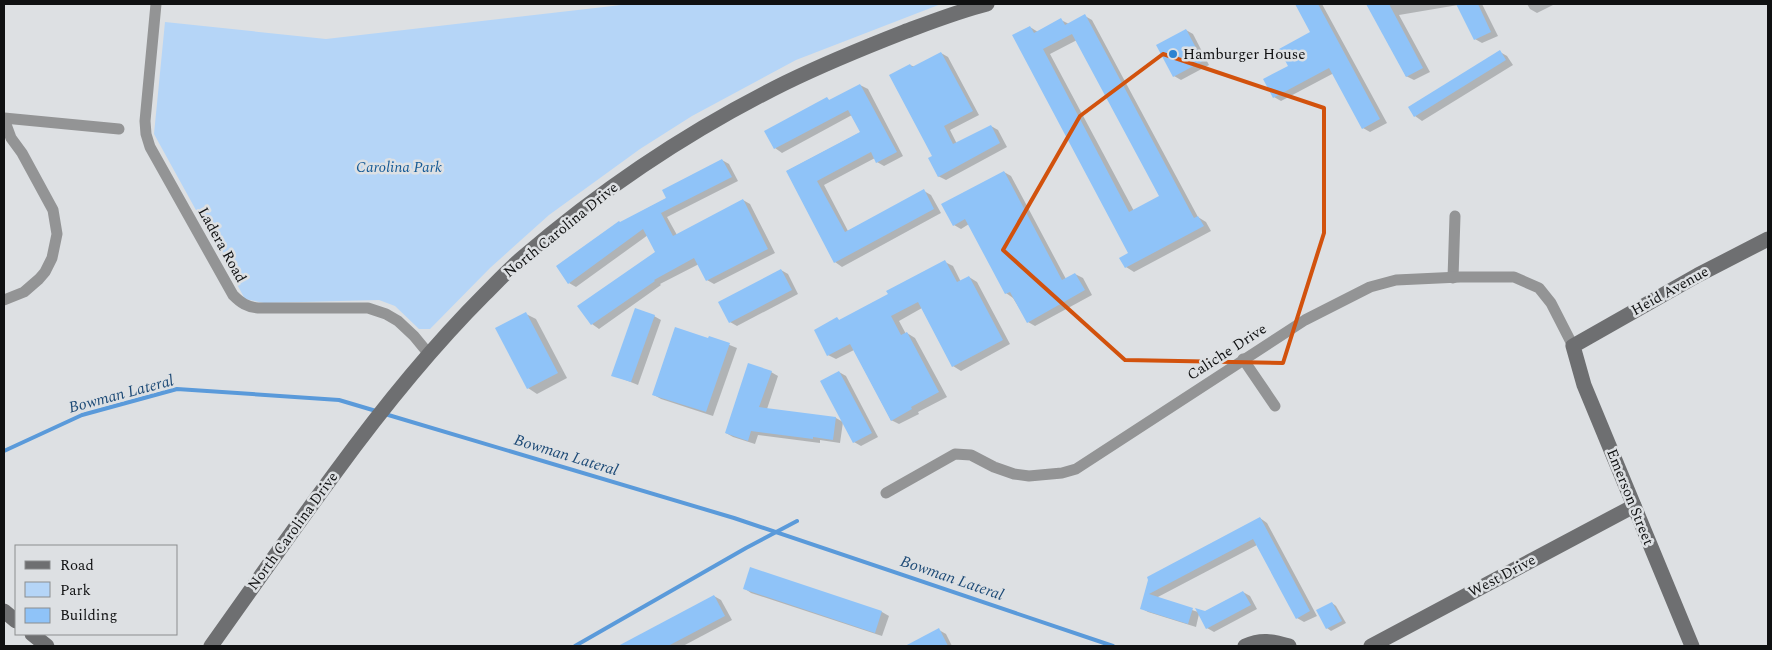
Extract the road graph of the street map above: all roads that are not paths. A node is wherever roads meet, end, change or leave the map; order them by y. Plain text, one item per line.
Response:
1 (156, 4) edge
2 (987, 4) edge
3 (4, 119) edge
4 (119, 129) dead end
5 (1455, 216) dead end
6 (1768, 239) edge
7 (1453, 278) junction
8 (4, 300) edge
9 (1573, 346) junction
10 (428, 353) junction
11 (1243, 359) junction
12 (1276, 406) dead end
13 (886, 492) dead end
14 (1634, 506) junction
15 (4, 611) edge
16 (15, 620) edge
17 (33, 635) edge
18 (47, 646) edge
19 (211, 646) edge
20 (1245, 646) edge
21 (1289, 646) edge
22 (1371, 646) edge
23 (1692, 646) edge

1 - 10 street, Ladera Road
2 - 10 main road, North Carolina Drive
3 - 4 street
3 - 8 street
5 - 7 street
6 - 9 main road, Heid Avenue
7 - 9 street, Caliche Drive
7 - 11 street, Caliche Drive
9 - 14 main road, Emerson Street
10 - 19 main road, North Carolina Drive
11 - 12 street
11 - 13 street, Caliche Drive
14 - 22 main road, West Drive
14 - 23 main road, Emerson Street
15 - 16 main road
17 - 18 main road
20 - 21 main road

